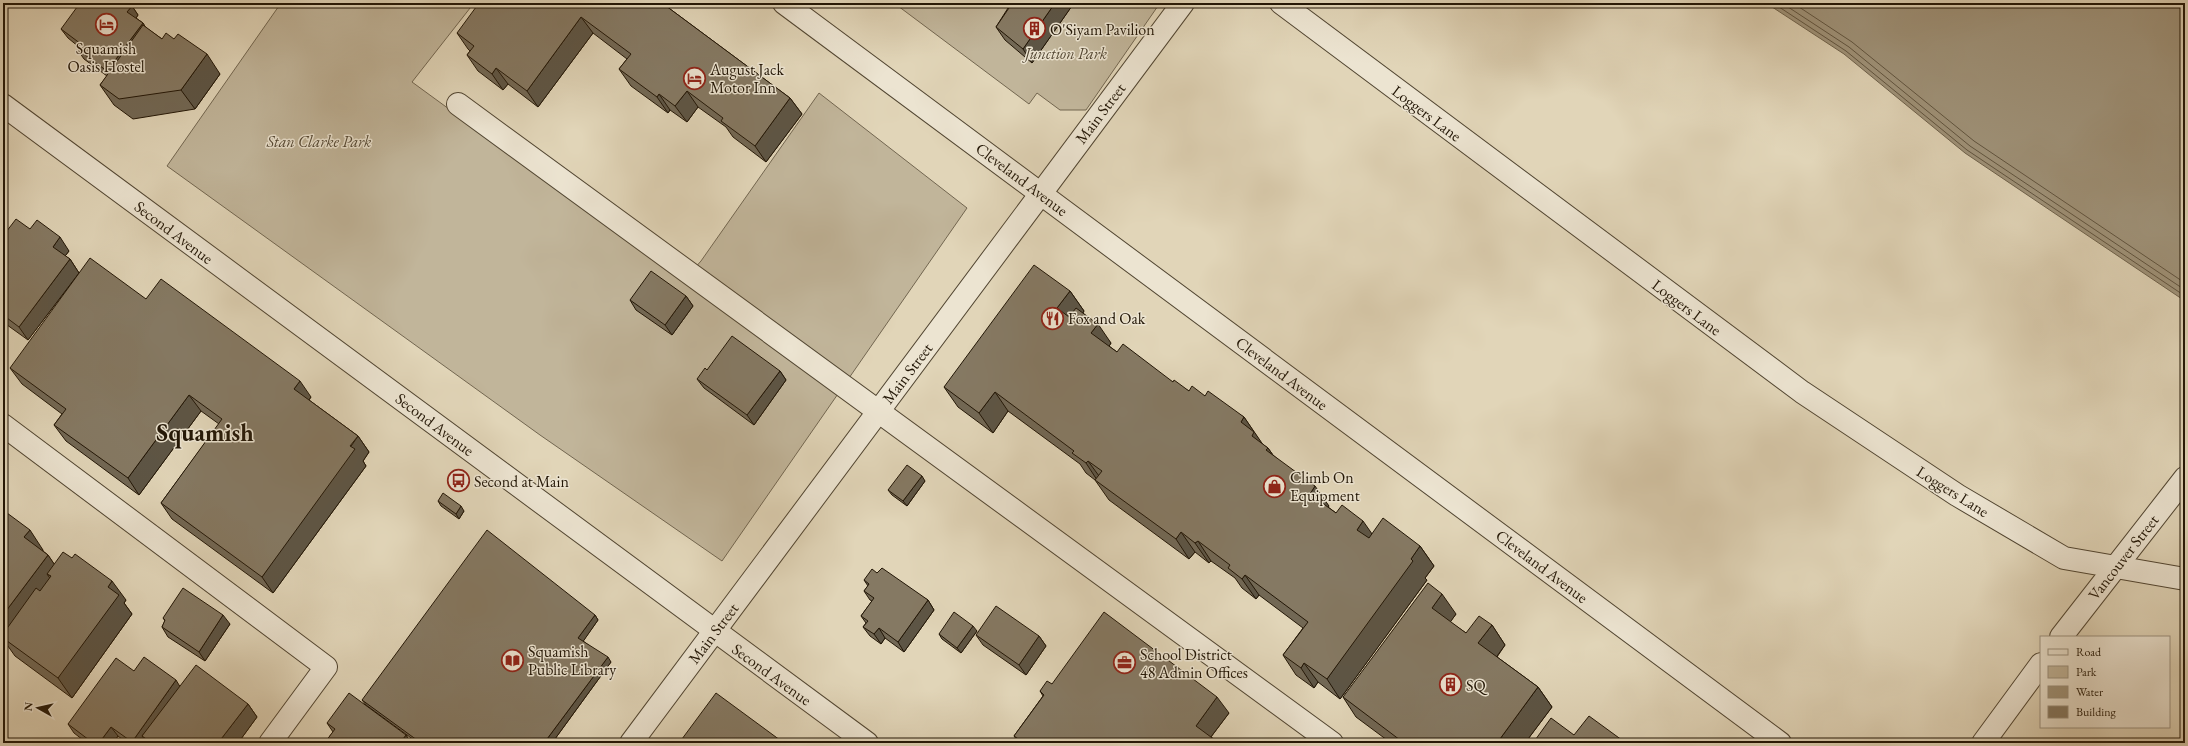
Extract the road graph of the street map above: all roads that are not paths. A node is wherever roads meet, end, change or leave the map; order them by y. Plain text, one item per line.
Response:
1 (784, 3) edge
2 (1183, 3) edge
3 (1281, 3) edge
4 (458, 104) dead end
5 (3, 105) edge
6 (1041, 193) junction
7 (878, 412) junction
8 (3, 425) edge
9 (2185, 478) edge
10 (2117, 567) junction
11 (2185, 579) edge
12 (714, 631) junction
13 (2062, 636) edge
14 (2040, 665) edge
15 (270, 743) edge
16 (631, 743) edge
17 (867, 743) edge
18 (1332, 743) edge
19 (1780, 743) edge
20 (1983, 743) edge

1 - 6 street, Cleveland Avenue
2 - 6 street, Main Street
3 - 10 street, Loggers Lane
4 - 7 street
5 - 12 street, Second Avenue
6 - 7 street, Main Street
6 - 19 street, Cleveland Avenue
7 - 12 street, Main Street
7 - 18 street
8 - 15 street
9 - 10 street, Vancouver Street
10 - 11 street, Loggers Lane
10 - 13 street, Vancouver Street
12 - 16 street, Main Street
12 - 17 street, Second Avenue
14 - 20 street

